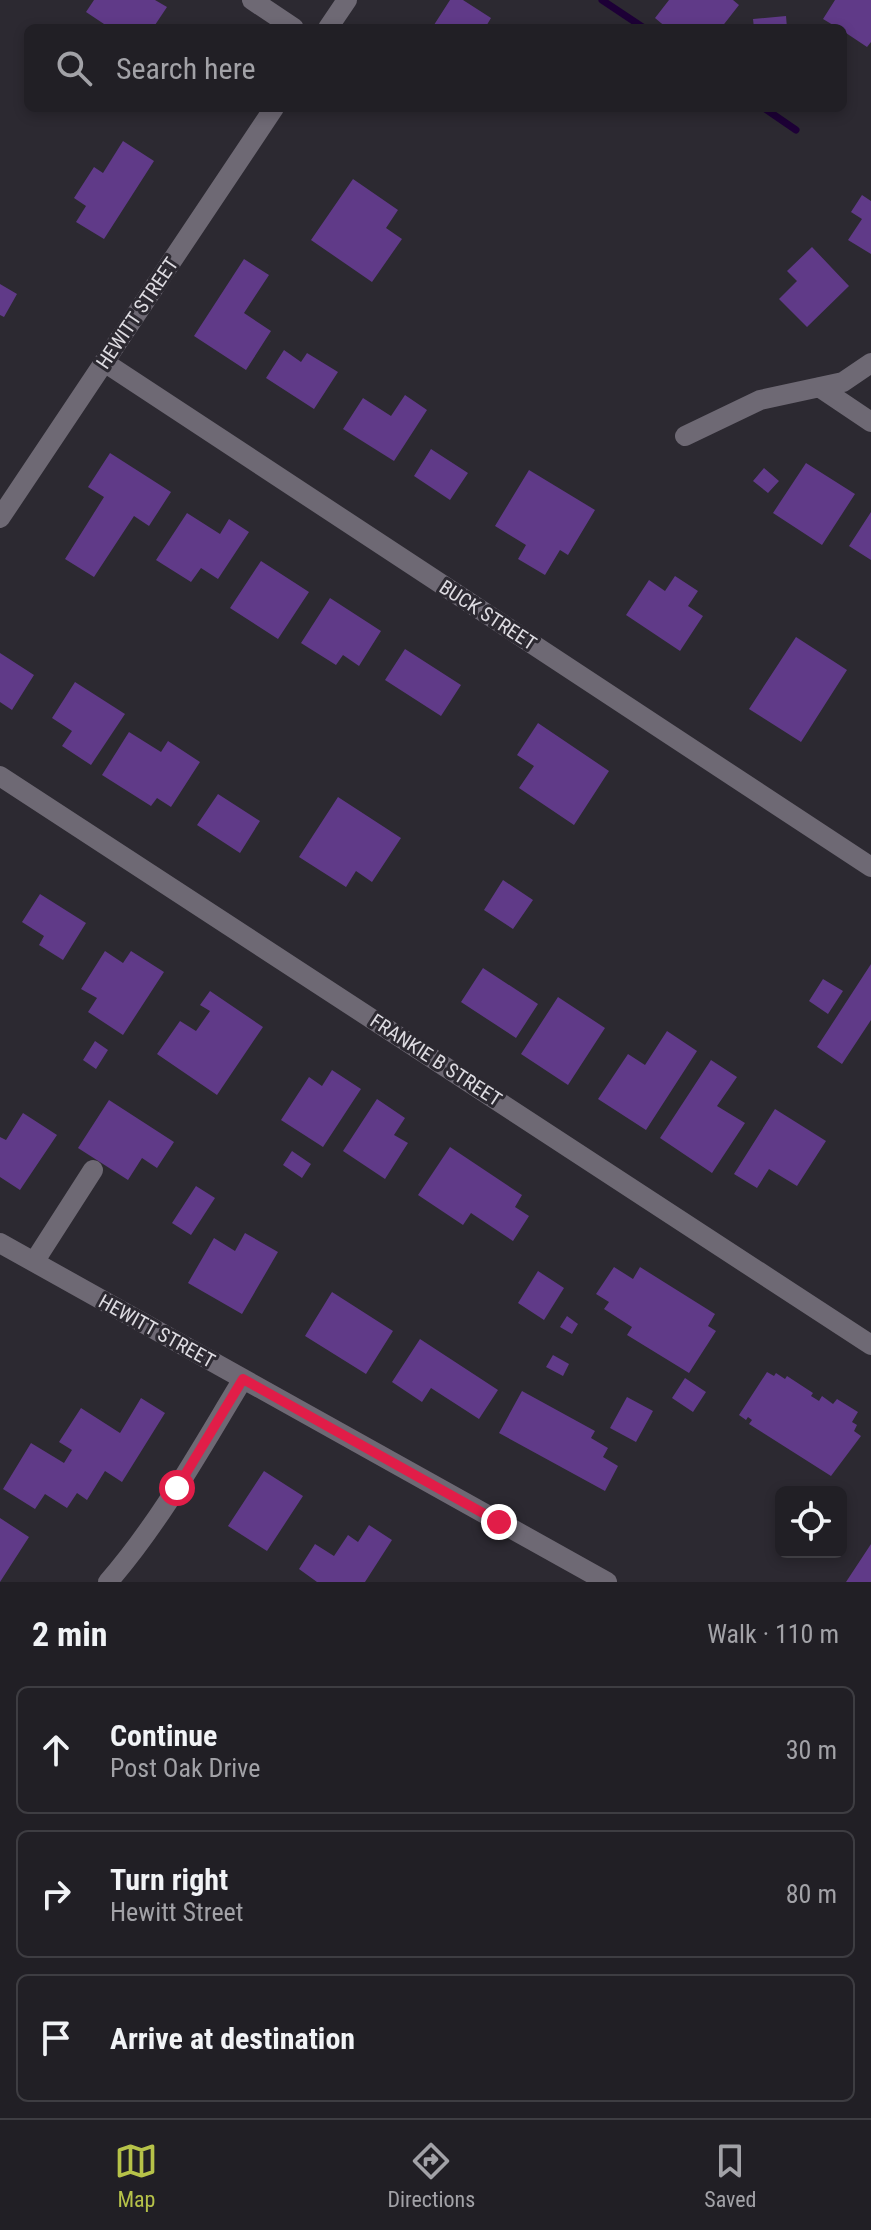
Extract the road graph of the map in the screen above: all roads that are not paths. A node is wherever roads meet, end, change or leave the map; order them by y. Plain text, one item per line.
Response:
1 (252, 0) edge
2 (347, 0) edge
3 (288, 24) edge
4 (331, 24) edge
5 (271, 112) edge
6 (104, 362) junction
7 (871, 363) edge
8 (819, 387) junction
9 (871, 422) edge
10 (685, 436) dead end
11 (0, 518) edge
12 (0, 776) edge
13 (871, 867) edge
14 (93, 1170) dead end
15 (0, 1243) edge
16 (34, 1262) junction
17 (871, 1345) edge
18 (243, 1379) junction
19 (108, 1582) edge
20 (607, 1582) edge

1 - 3 street
2 - 4 street
5 - 6 street, HEWITT STREET
6 - 11 street, HEWITT STREET
6 - 13 street, BUCK STREET
7 - 8 street
8 - 9 street
8 - 10 street
12 - 17 street, FRANKIE B STREET
14 - 16 street
15 - 16 street, HEWITT STREET
16 - 18 street, HEWITT STREET
18 - 19 street
18 - 20 street, HEWITT STREET

